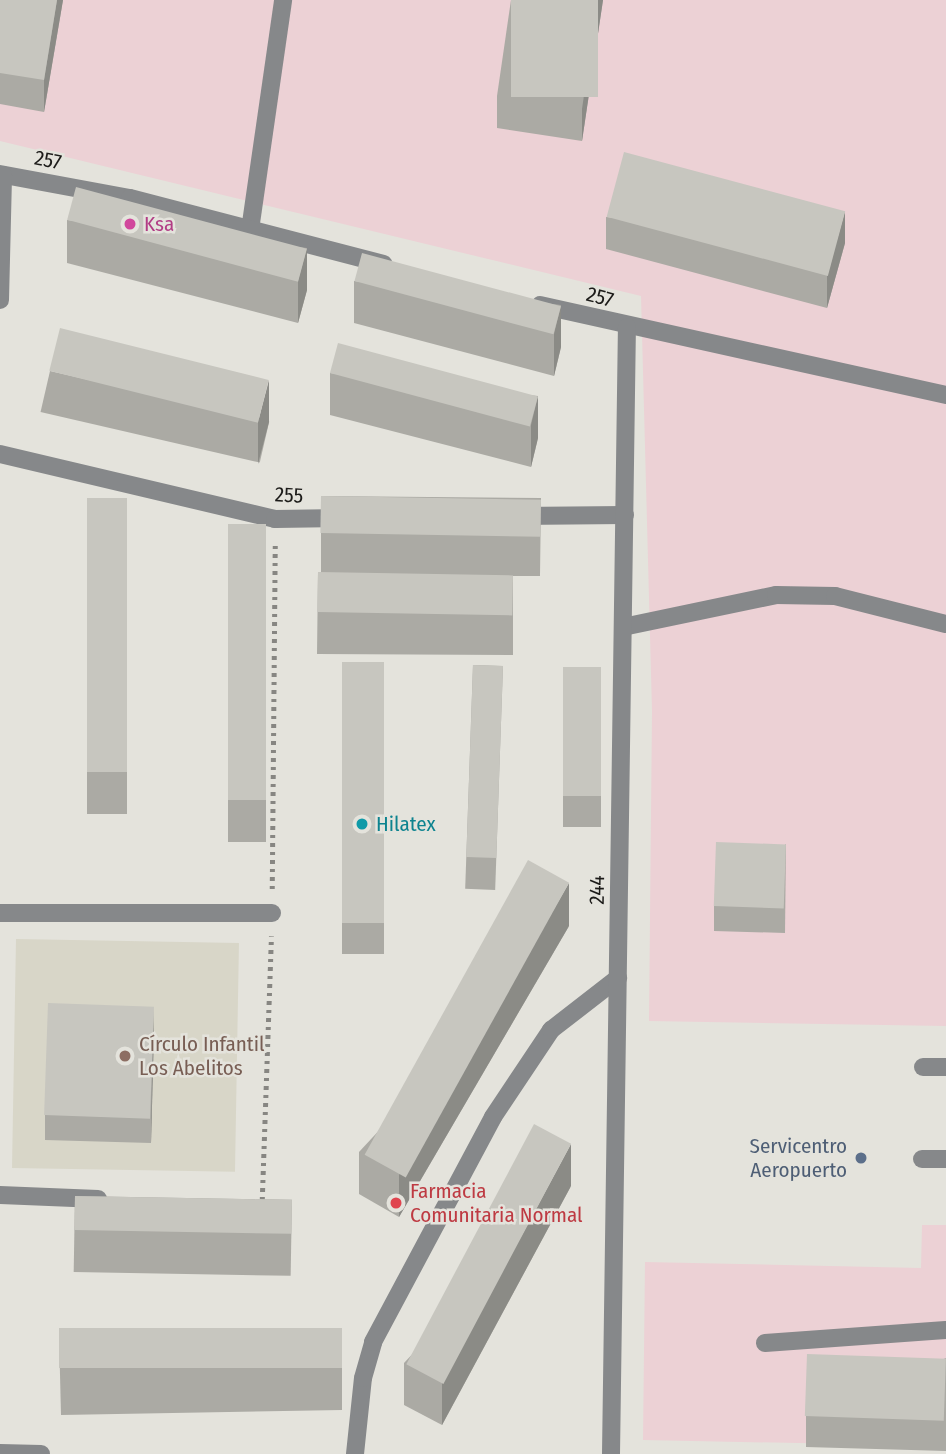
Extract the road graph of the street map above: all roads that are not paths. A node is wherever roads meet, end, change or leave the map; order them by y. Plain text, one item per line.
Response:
1 (283, 0) edge
2 (1, 174) edge
3 (250, 230) junction
4 (398, 268) edge
5 (519, 299) edge
6 (0, 300) edge
7 (627, 327) junction
8 (946, 395) edge
9 (0, 454) edge
10 (625, 515) junction
11 (499, 516) edge
12 (359, 518) edge
13 (946, 624) edge
14 (623, 627) junction
15 (0, 913) edge
16 (272, 914) road end
17 (618, 978) junction
18 (923, 1067) dead end
19 (946, 1067) edge
20 (922, 1159) dead end
21 (946, 1159) edge
22 (0, 1195) edge
23 (124, 1200) edge
24 (946, 1330) edge
25 (765, 1343) dead end
26 (0, 1453) edge
27 (41, 1454) edge
28 (355, 1454) edge
29 (611, 1454) edge

1 - 3 street
2 - 3 street, 257
2 - 6 street
3 - 4 street, 257
5 - 7 street, 257
7 - 8 street, 257
7 - 10 street, 244
9 - 12 street, 255
10 - 11 street
10 - 14 street, 244
13 - 14 street
14 - 17 street, 244
15 - 16 street
17 - 28 street
17 - 29 street, 244
18 - 19 street
20 - 21 street
22 - 23 street
24 - 25 street
26 - 27 street

